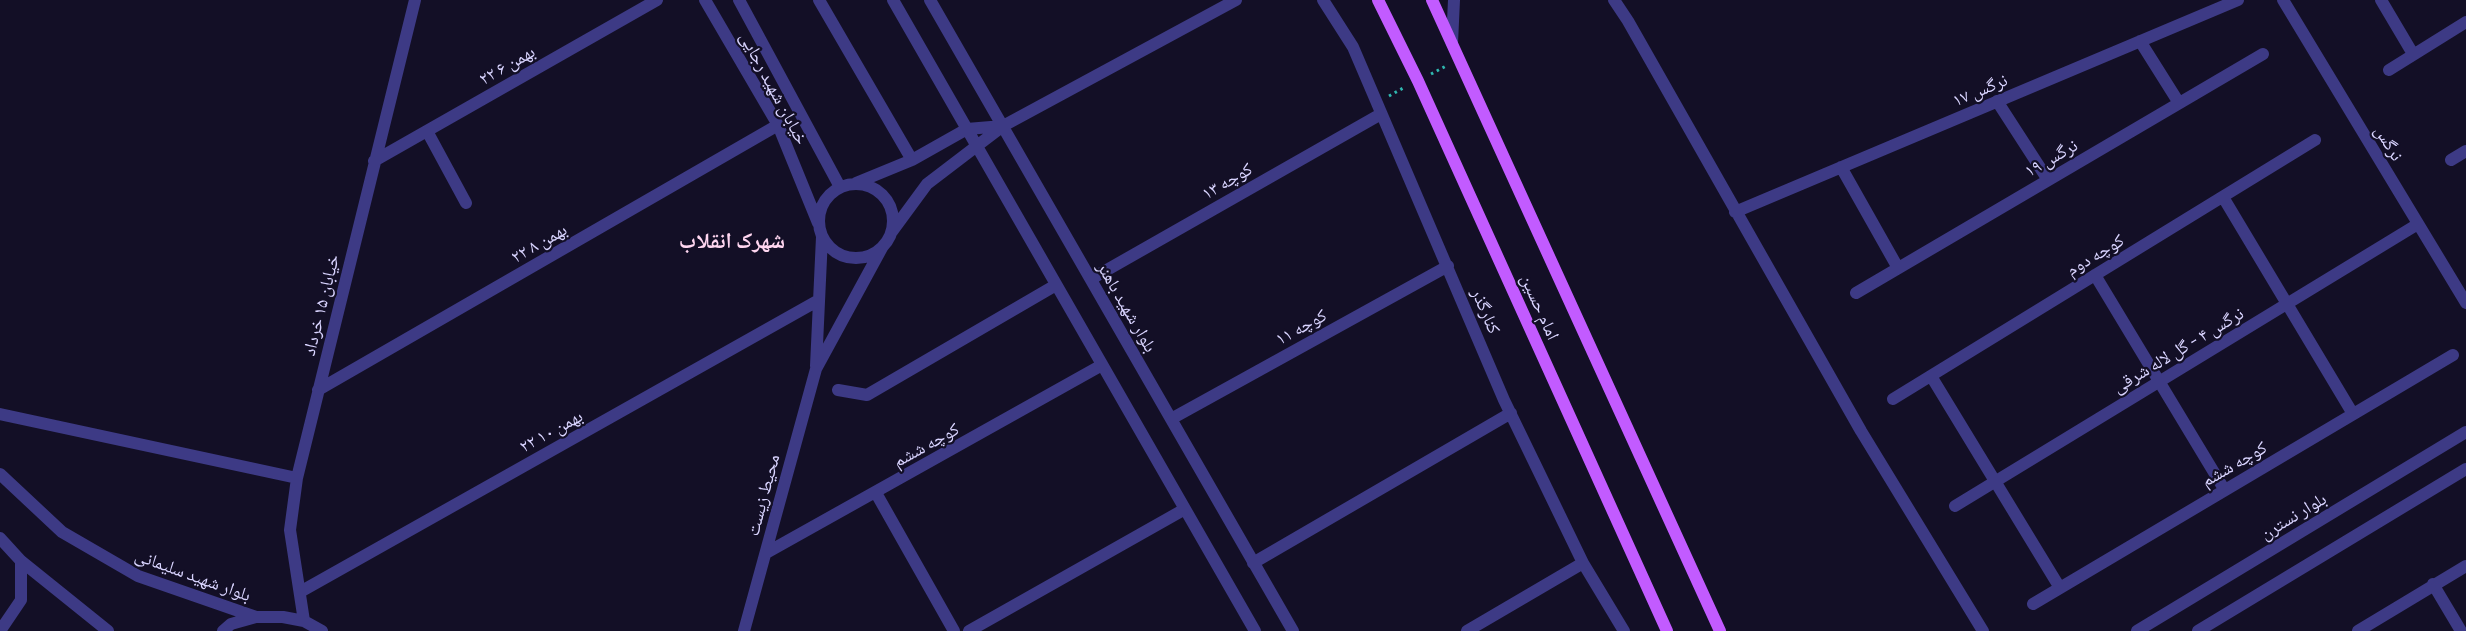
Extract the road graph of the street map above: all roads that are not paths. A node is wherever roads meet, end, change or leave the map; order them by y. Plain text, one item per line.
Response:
1 (415, 0) edge
2 (657, 0) edge
3 (705, 0) edge
4 (739, 0) edge
5 (819, 0) edge
6 (893, 0) edge
7 (930, 0) edge
8 (1236, 0) edge
9 (1323, 0) edge
10 (1378, 0) edge
11 (1432, 0) edge
12 (1454, 0) edge
13 (1614, 0) edge
14 (2238, 0) edge
15 (2283, 0) edge
16 (2381, 0) edge
17 (2466, 22) edge
18 (2140, 41) junction
19 (1452, 44) junction
20 (2263, 54) dead end
21 (2413, 54) junction
22 (2388, 70) dead end
23 (1997, 101) junction
24 (2179, 103) junction
25 (1380, 114) junction
26 (778, 125) junction
27 (1003, 126) junction
28 (968, 129) junction
29 (427, 131) junction
30 (2315, 140) dead end
31 (976, 146) junction
32 (2466, 151) edge
33 (912, 160) junction
34 (2451, 160) dead end
35 (374, 162) junction
36 (1841, 167) junction
37 (2048, 180) junction
38 (854, 184) junction
39 (840, 187) junction
40 (2223, 197) junction
41 (466, 203) dead end
42 (1735, 212) junction
43 (818, 222) junction
44 (2418, 224) junction
45 (891, 233) junction
46 (822, 237) junction
47 (883, 246) junction
48 (1448, 266) junction
49 (1898, 268) junction
50 (2095, 275) junction
51 (1091, 279) junction
52 (1056, 285) junction
53 (1856, 293) dead end
54 (2465, 298) edge
55 (820, 300) junction
56 (2286, 305) junction
57 (2453, 355) dead end
58 (1102, 366) junction
59 (816, 369) junction
60 (1931, 376) junction
61 (2160, 381) junction
62 (318, 390) junction
63 (838, 390) dead end
64 (1893, 399) dead end
65 (1511, 413) junction
66 (0, 414) edge
67 (2353, 414) junction
68 (1171, 419) junction
69 (2466, 432) edge
70 (2466, 469) edge
71 (0, 474) edge
72 (297, 478) junction
73 (1995, 481) junction
74 (2224, 489) junction
75 (876, 493) junction
76 (1955, 506) dead end
77 (1185, 509) junction
78 (0, 538) edge
79 (766, 553) junction
80 (21, 561) junction
81 (1253, 562) junction
82 (1584, 563) junction
83 (2466, 566) edge
84 (2433, 584) junction
85 (2060, 588) junction
86 (300, 592) junction
87 (2033, 604) dead end
88 (256, 617) junction
89 (304, 622) junction
90 (0, 631) edge
91 (108, 631) edge
92 (223, 631) edge
93 (322, 631) edge
94 (744, 631) edge
95 (954, 631) edge
96 (968, 631) edge
97 (1255, 631) edge
98 (1293, 631) edge
99 (1467, 631) edge
100 (1624, 631) edge
101 (1667, 631) edge
102 (1720, 631) edge
103 (1982, 631) edge
104 (2138, 631) edge
105 (2198, 631) edge
106 (2358, 631) edge
107 (2461, 631) edge

1 - 35 street, خیابان ۱۵ خرداد
2 - 29 street, ۲۲ بهمن ۶
3 - 26 street, خیابان شهید رجایی
4 - 39 street, خیابان شهید رجایی
5 - 33 street
6 - 28 street
7 - 27 street, بلوار شهید باهنر
8 - 27 street
9 - 25 street, کنارگذر
10 - 101 main road, امام حسین
11 - 19 main road, امام حسین
12 - 19 street
13 - 42 street
14 - 18 street, نرگس ۱۷
15 - 44 street, نرگس
16 - 21 street
17 - 21 street
18 - 23 street, نرگس ۱۷
18 - 24 street
19 - 102 main road, امام حسین
20 - 24 street, نرگس ۱۹
21 - 22 street
23 - 36 street, نرگس ۱۷
23 - 37 street
24 - 37 street, نرگس ۱۹
25 - 48 street, کنارگذر
25 - 51 street, کوچه ۱۳
26 - 43 street, خیابان شهید رجایی
26 - 62 street, ۲۲ بهمن ۸
27 - 28 street
27 - 31 street
27 - 51 street, بلوار شهید باهنر
28 - 31 street
28 - 33 street
29 - 35 street, ۲۲ بهمن ۶
29 - 41 street
30 - 40 street, کوچه دوم
31 - 45 street
31 - 52 street
32 - 34 street
33 - 38 street
35 - 62 street, خیابان ۱۵ خرداد
36 - 42 street, نرگس ۱۷
36 - 49 street
37 - 49 street, نرگس ۱۹
38 - 39 street
38 - 45 street
39 - 43 street
40 - 50 street, کوچه دوم
40 - 56 street
42 - 103 street
43 - 46 street
44 - 54 street, نرگس
44 - 56 street, نرگس ۴ - گل لاله شرقی
45 - 47 street
46 - 47 street
46 - 55 street, محیط زیست
47 - 59 street, محیط زیست
48 - 65 street, کنارگذر
48 - 68 street, کوچه ۱۱
49 - 53 street, نرگس ۱۹
50 - 60 street, کوچه دوم
50 - 61 street
51 - 68 street, بلوار شهید باهنر
52 - 58 street
52 - 63 street
55 - 59 street, محیط زیست
55 - 86 street, ۲۲ بهمن ۱۰
56 - 61 street, نرگس ۴ - گل لاله شرقی
56 - 67 street
57 - 67 street, کوچه ششم
58 - 75 street, کوچه ششم
58 - 77 street
59 - 79 street, محیط زیست
60 - 64 street, کوچه دوم
60 - 73 street
61 - 73 street, نرگس ۴ - گل لاله شرقی
61 - 74 street
62 - 72 street, خیابان ۱۵ خرداد
65 - 81 street
65 - 82 street, کنارگذر
66 - 72 street
67 - 74 street, کوچه ششم
68 - 81 street, بلوار شهید باهنر
69 - 104 street, بلوار نسترن
70 - 105 street
71 - 88 street, بلوار شهید سلیمانی
72 - 86 street, خیابان ۱۵ خرداد
73 - 76 street, نرگس ۴ - گل لاله شرقی
73 - 85 street
74 - 85 street, کوچه ششم
75 - 79 street, کوچه ششم
75 - 95 street
77 - 96 street
77 - 97 street
78 - 80 street
79 - 94 street, محیط زیست
80 - 90 street
80 - 91 street
81 - 98 street, بلوار شهید باهنر
82 - 99 street
82 - 100 street, کنارگذر
83 - 84 street
84 - 106 street
84 - 107 street
85 - 87 street, کوچه ششم
86 - 89 street, خیابان ۱۵ خرداد
88 - 89 street
88 - 92 street
89 - 93 street

